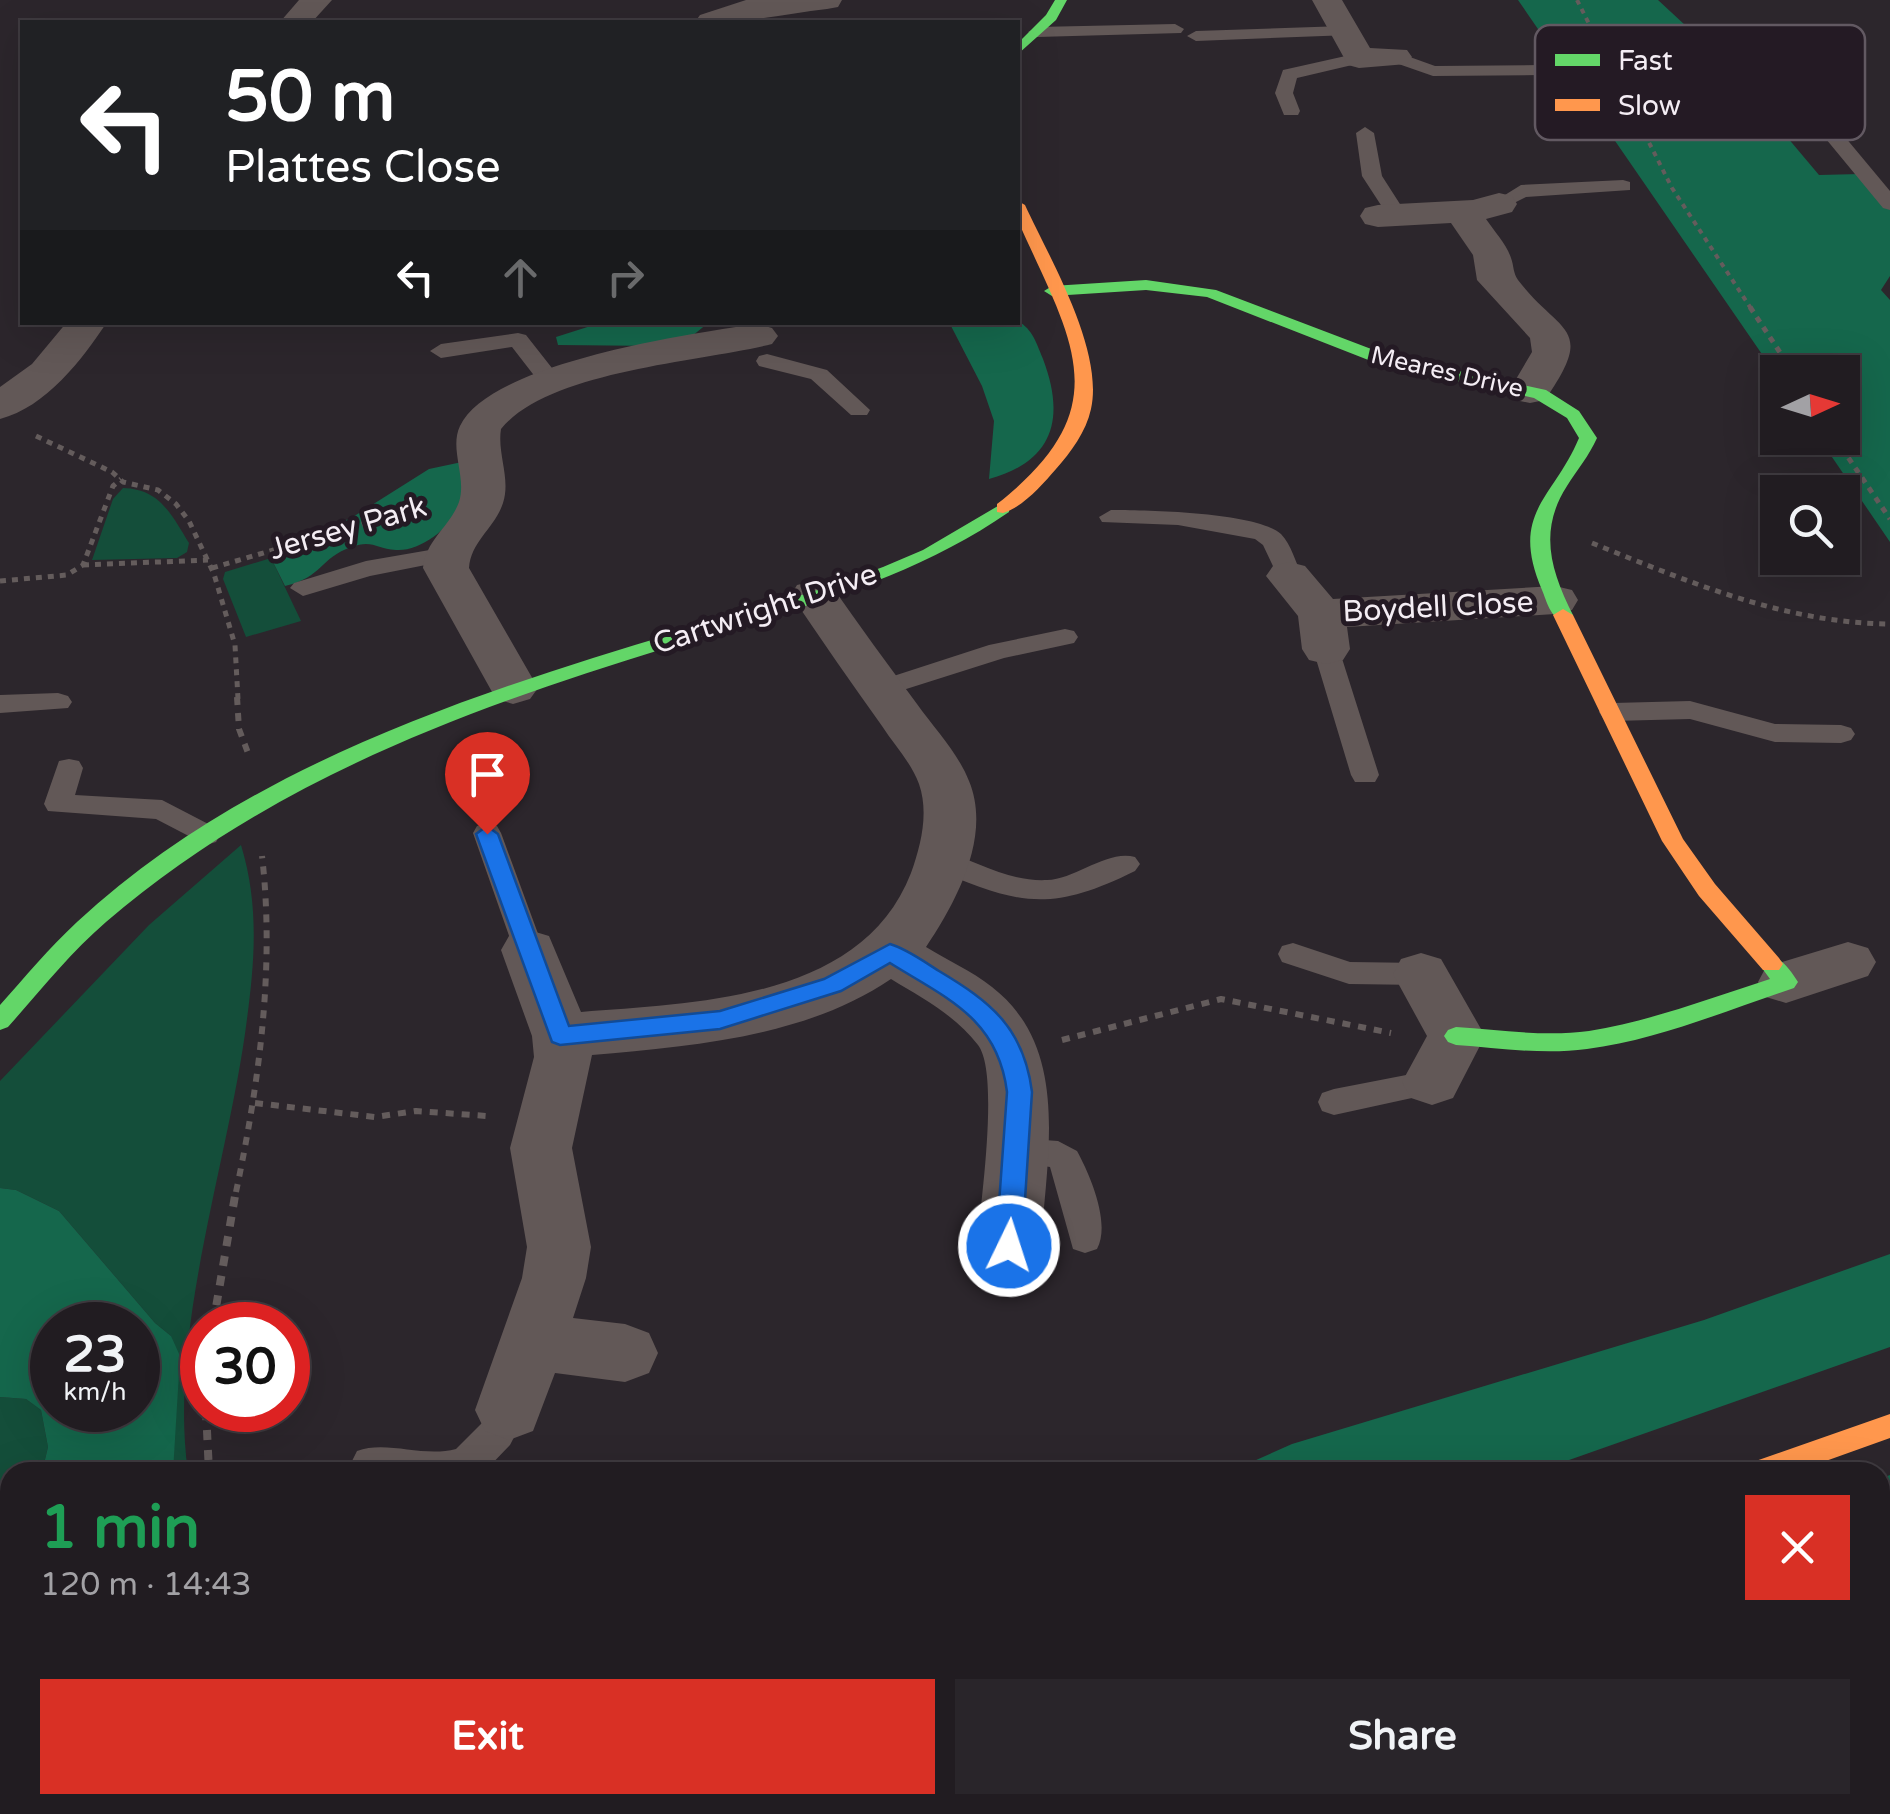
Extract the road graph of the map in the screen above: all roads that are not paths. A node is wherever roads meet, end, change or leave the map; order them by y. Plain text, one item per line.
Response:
1 (316, 0) edge
2 (1061, 0) edge
3 (1327, 0) edge
4 (808, 1) edge
5 (297, 20) edge
6 (716, 20) edge
7 (1175, 29) dead end
8 (1037, 32) junction
9 (1196, 36) dead end
10 (1352, 45) junction
11 (1020, 48) edge
12 (1396, 57) joint
13 (1535, 70) edge
14 (1291, 111) dead end
15 (1365, 133) dead end
16 (1836, 140) edge
17 (1623, 186) dead end
18 (1502, 204) joint
19 (1890, 204) edge
20 (1020, 209) edge
21 (1462, 212) junction
22 (1387, 216) joint
23 (1052, 291) junction
24 (85, 325) edge
25 (762, 340) edge
26 (441, 351) dead end
27 (551, 382) junction
28 (1530, 391) junction
29 (859, 410) dead end
30 (13, 418) edge
31 (1110, 517) dead end
32 (447, 554) junction
33 (1289, 576) joint
34 (303, 588) dead end
35 (814, 595) junction
36 (1555, 600) junction
37 (1324, 632) junction
38 (1065, 637) dead end
39 (512, 688) junction
40 (881, 689) junction
41 (58, 702) dead end
42 (0, 704) edge
43 (1613, 712) junction
44 (1840, 734) dead end
45 (70, 768) dead end
46 (1364, 775) dead end
47 (487, 834) dead end
48 (206, 835) junction
49 (942, 861) junction
50 (1125, 864) dead end
51 (528, 950) joint
52 (890, 952) junction
53 (1293, 954) dead end
54 (1848, 962) dead end
55 (1421, 974) joint
56 (1786, 982) junction
57 (0, 1021) edge
58 (560, 1036) junction
59 (1446, 1055) junction
60 (1334, 1102) dead end
61 (1016, 1151) junction
62 (1085, 1239) dead end
63 (1009, 1246) dead end
64 (532, 1341) junction
65 (625, 1353) dead end
66 (510, 1410) joint
67 (1890, 1426) edge
68 (468, 1462) edge
69 (1788, 1462) edge

1 - 5 street
2 - 8 street
3 - 10 street
4 - 6 street
7 - 8 lane
8 - 11 street
9 - 10 lane
10 - 12 street
10 - 14 lane
12 - 13 lane
15 - 22 lane
16 - 19 lane
17 - 18 lane
18 - 21 street
20 - 23 street, Cartwright Drive
21 - 22 street
21 - 28 street
23 - 28 street, Meares Drive
23 - 35 street, Cartwright Drive
24 - 30 street
25 - 27 street
25 - 29 lane
26 - 27 lane
27 - 32 street, Jersey Park
28 - 36 street, Meares Drive
31 - 33 lane, Boydell Close
32 - 34 lane, Jersey Park
32 - 39 street, Jersey Park
33 - 37 street, Boydell Close
35 - 39 street, Cartwright Drive
35 - 40 street
36 - 37 street, Boydell Close
36 - 43 street
37 - 46 lane, Boydell Close
38 - 40 lane
39 - 48 street, Cartwright Drive
40 - 49 street
41 - 42 lane
43 - 44 lane
43 - 56 street
45 - 48 lane
47 - 51 lane
48 - 57 street, Cartwright Drive
49 - 50 lane
49 - 52 street
51 - 58 street
52 - 58 street
52 - 61 street
53 - 55 lane
54 - 56 street
55 - 59 street
56 - 59 street
58 - 64 street
59 - 60 lane
61 - 62 lane
61 - 63 street
64 - 65 street
64 - 66 street
66 - 68 lane
67 - 69 street

